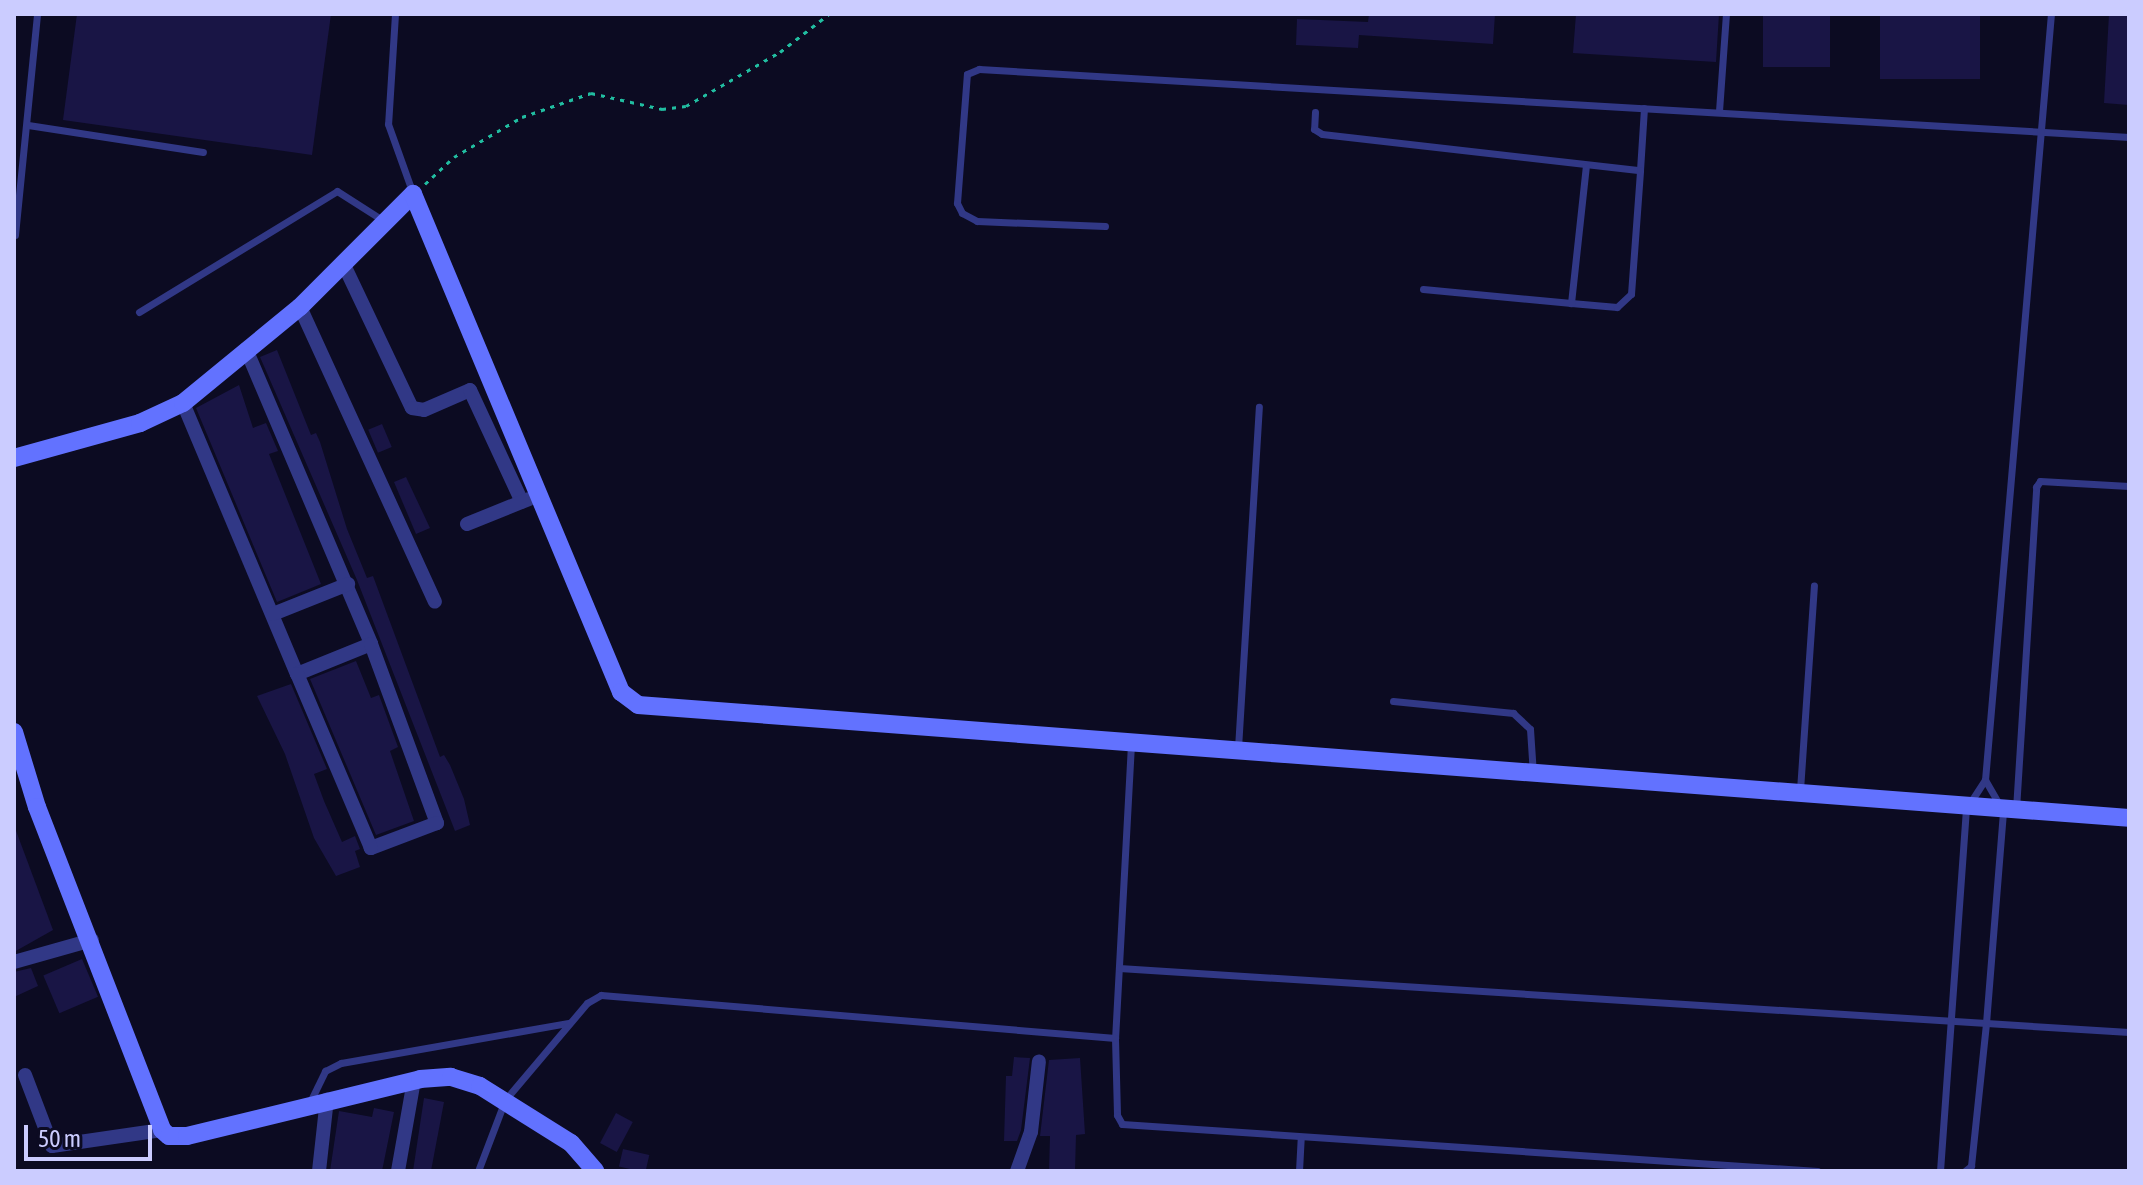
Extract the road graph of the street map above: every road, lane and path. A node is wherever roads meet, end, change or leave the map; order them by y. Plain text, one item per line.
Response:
1 (37, 14) edge
2 (395, 14) edge
3 (829, 14) edge
4 (1726, 14) edge
5 (2051, 14) edge
6 (1644, 108) junction
7 (1719, 111) junction
8 (1315, 112) dead end
9 (28, 125) junction
10 (2043, 129) junction
11 (2129, 137) edge
12 (203, 152) dead end
13 (1586, 165) junction
14 (1640, 170) junction
15 (413, 194) junction
16 (384, 221) junction
17 (1105, 226) dead end
18 (15, 235) edge
19 (344, 265) junction
20 (1423, 289) dead end
21 (1571, 303) junction
22 (300, 307) junction
23 (139, 312) dead end
24 (246, 349) junction
25 (183, 403) junction
26 (1259, 407) dead end
27 (14, 458) edge
28 (2129, 486) edge
29 (540, 494) junction
30 (522, 502) junction
31 (467, 524) dead end
32 (348, 584) junction
33 (1814, 585) dead end
34 (435, 602) dead end
35 (273, 614) junction
36 (371, 644) junction
37 (297, 674) junction
38 (1393, 701) dead end
39 (14, 732) edge
40 (1131, 742) junction
41 (1238, 750) junction
42 (1533, 776) junction
43 (1985, 780) junction
44 (1800, 796) junction
45 (1966, 809) junction
46 (2009, 811) junction
47 (2129, 818) edge
48 (92, 940) junction
49 (14, 962) edge
50 (1119, 968) junction
51 (1955, 1019) junction
52 (569, 1023) junction
53 (1986, 1023) junction
54 (2129, 1032) edge
55 (1115, 1038) junction
56 (1039, 1061) dead end
57 (25, 1075) dead end
58 (414, 1080) junction
59 (327, 1099) junction
60 (505, 1100) junction
61 (309, 1105) junction
62 (162, 1130) junction
63 (1301, 1138) junction
64 (319, 1171) edge
65 (398, 1171) edge
66 (478, 1171) edge
67 (595, 1171) edge
68 (1017, 1171) edge
69 (1299, 1171) edge
70 (1817, 1171) edge
71 (1940, 1171) edge
72 (1965, 1171) edge

1 - 9 lane
2 - 15 lane
3 - 15 path
4 - 7 lane
5 - 10 lane
6 - 7 lane
6 - 14 lane
6 - 17 lane
7 - 10 lane
8 - 13 lane
9 - 12 lane
9 - 18 lane
10 - 11 lane
10 - 43 lane
13 - 14 lane
13 - 21 lane
14 - 21 lane
15 - 16 street
15 - 29 street
16 - 19 street
16 - 23 lane
19 - 22 street
19 - 30 street
20 - 21 lane
22 - 24 street
22 - 34 street
24 - 25 street
24 - 32 street
25 - 27 street
25 - 35 street
26 - 41 lane
28 - 46 lane
29 - 30 street
29 - 40 street
30 - 31 street
32 - 35 street
32 - 36 street
33 - 44 lane
35 - 37 street
36 - 37 street
36 - 37 street
38 - 42 lane
39 - 48 street
40 - 41 street
40 - 50 lane
41 - 42 street
42 - 44 street
43 - 45 lane
43 - 46 lane
44 - 45 street
45 - 46 street
45 - 51 lane
46 - 47 street
46 - 53 lane
48 - 49 street
48 - 62 street
50 - 51 lane
50 - 55 lane
51 - 53 lane
51 - 71 lane
52 - 55 lane
52 - 60 lane
52 - 61 lane
53 - 54 lane
53 - 72 lane
55 - 63 lane
56 - 68 street
57 - 62 street
58 - 59 street
58 - 60 street
58 - 65 street
59 - 61 street
59 - 64 street
60 - 66 lane
60 - 67 street
61 - 62 street
63 - 69 lane
63 - 70 lane

